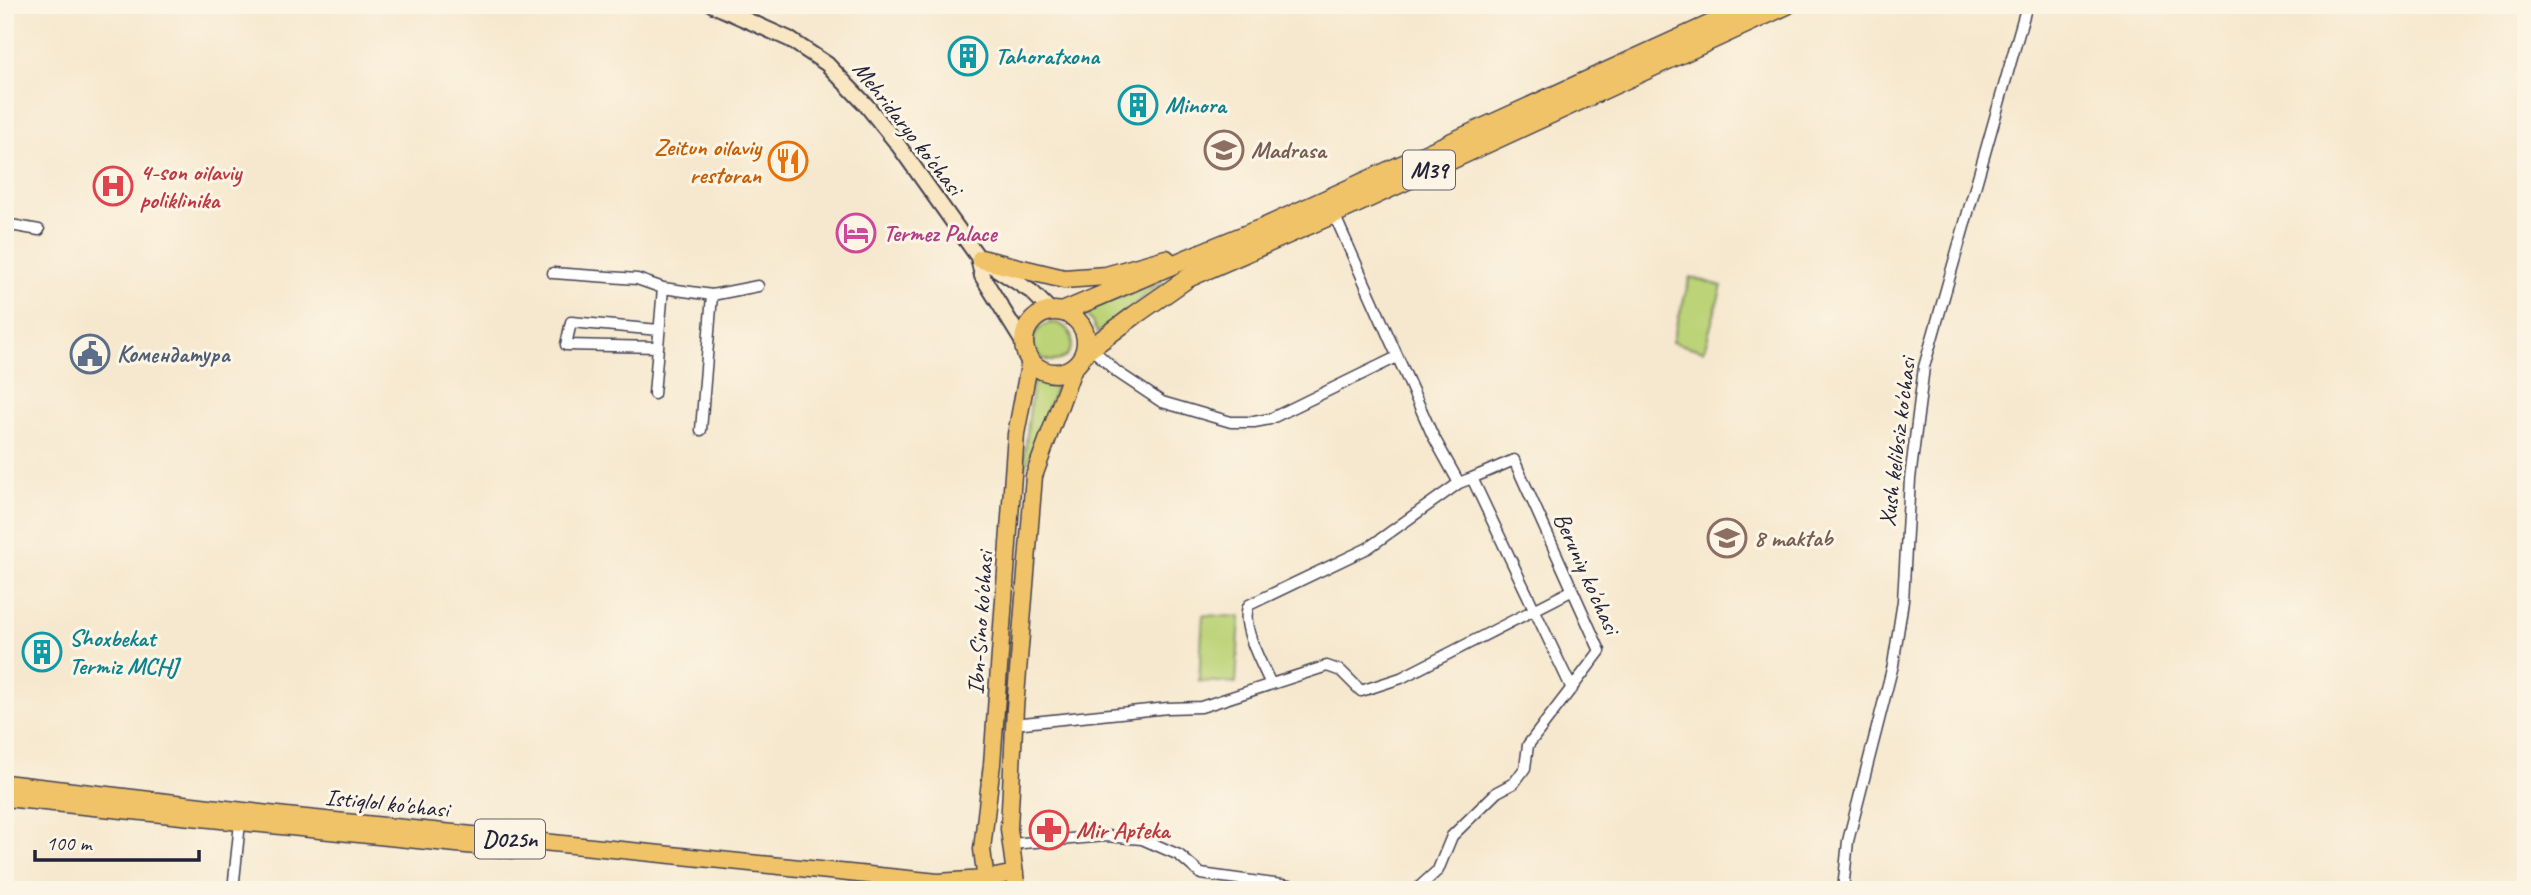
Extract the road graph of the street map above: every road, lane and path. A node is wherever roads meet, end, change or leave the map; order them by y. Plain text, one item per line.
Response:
1 (713, 5) edge
2 (1753, 5) edge
3 (1787, 5) edge
4 (2027, 5) edge
5 (1334, 214) junction
6 (5, 224) edge
7 (39, 230) dead end
8 (1187, 257) junction
9 (979, 258) junction
10 (553, 273) dead end
11 (758, 286) dead end
12 (663, 288) junction
13 (712, 295) junction
14 (1057, 312) junction
15 (659, 330) junction
16 (658, 347) junction
17 (1027, 352) junction
18 (1083, 356) junction
19 (1397, 357) junction
20 (654, 394) dead end
21 (701, 430) dead end
22 (1472, 478) junction
23 (1459, 483) junction
24 (1571, 591) junction
25 (1533, 610) junction
26 (1271, 684) junction
27 (1572, 689) junction
28 (1014, 724) junction
29 (5, 783) edge
30 (5, 798) edge
31 (240, 823) junction
32 (1011, 844) junction
33 (986, 885) edge
34 (1016, 885) edge
35 (233, 890) edge
36 (912, 890) edge
37 (1319, 890) edge
38 (1416, 890) edge
39 (1843, 890) edge

1 - 9 main road, Мehridaryo ko'chasi
2 - 8 highway, M39
3 - 5 highway, M39
4 - 39 street, Xush kelibsiz ko'chasi
5 - 18 highway, M39
5 - 19 street
6 - 7 street
8 - 9 highway
8 - 14 highway, M39
9 - 14 main road
9 - 17 main road
10 - 12 street
11 - 13 street
12 - 13 street
12 - 15 street
13 - 21 street
14 - 17 highway
14 - 18 highway
15 - 16 street
15 - 16 street
16 - 20 street
17 - 18 highway
17 - 33 main road, Ibn-Sino ko'chasi
18 - 19 street
18 - 28 main road, Ibn-Sino ko'chasi / D025n
19 - 23 street
22 - 23 street
22 - 24 street, Beruniy ko'chasi
22 - 25 street
23 - 26 street
24 - 25 street
24 - 27 street, Beruniy ko'chasi
25 - 26 street
25 - 27 street
26 - 28 street
27 - 38 street, Beruniy ko'chasi
28 - 32 main road, Ibn-Sino ko'chasi / D025n
29 - 33 main road, Istiqlol ko'chasi / D025n
30 - 31 main road, Istiqlol ko'chasi / D025n
31 - 35 street
31 - 36 main road, Istiqlol ko'chasi / D025n
32 - 34 main road, Ibn-Sino ko'chasi / D025n
32 - 37 street
33 - 34 main road, Istiqlol ko'chasi / D025n

